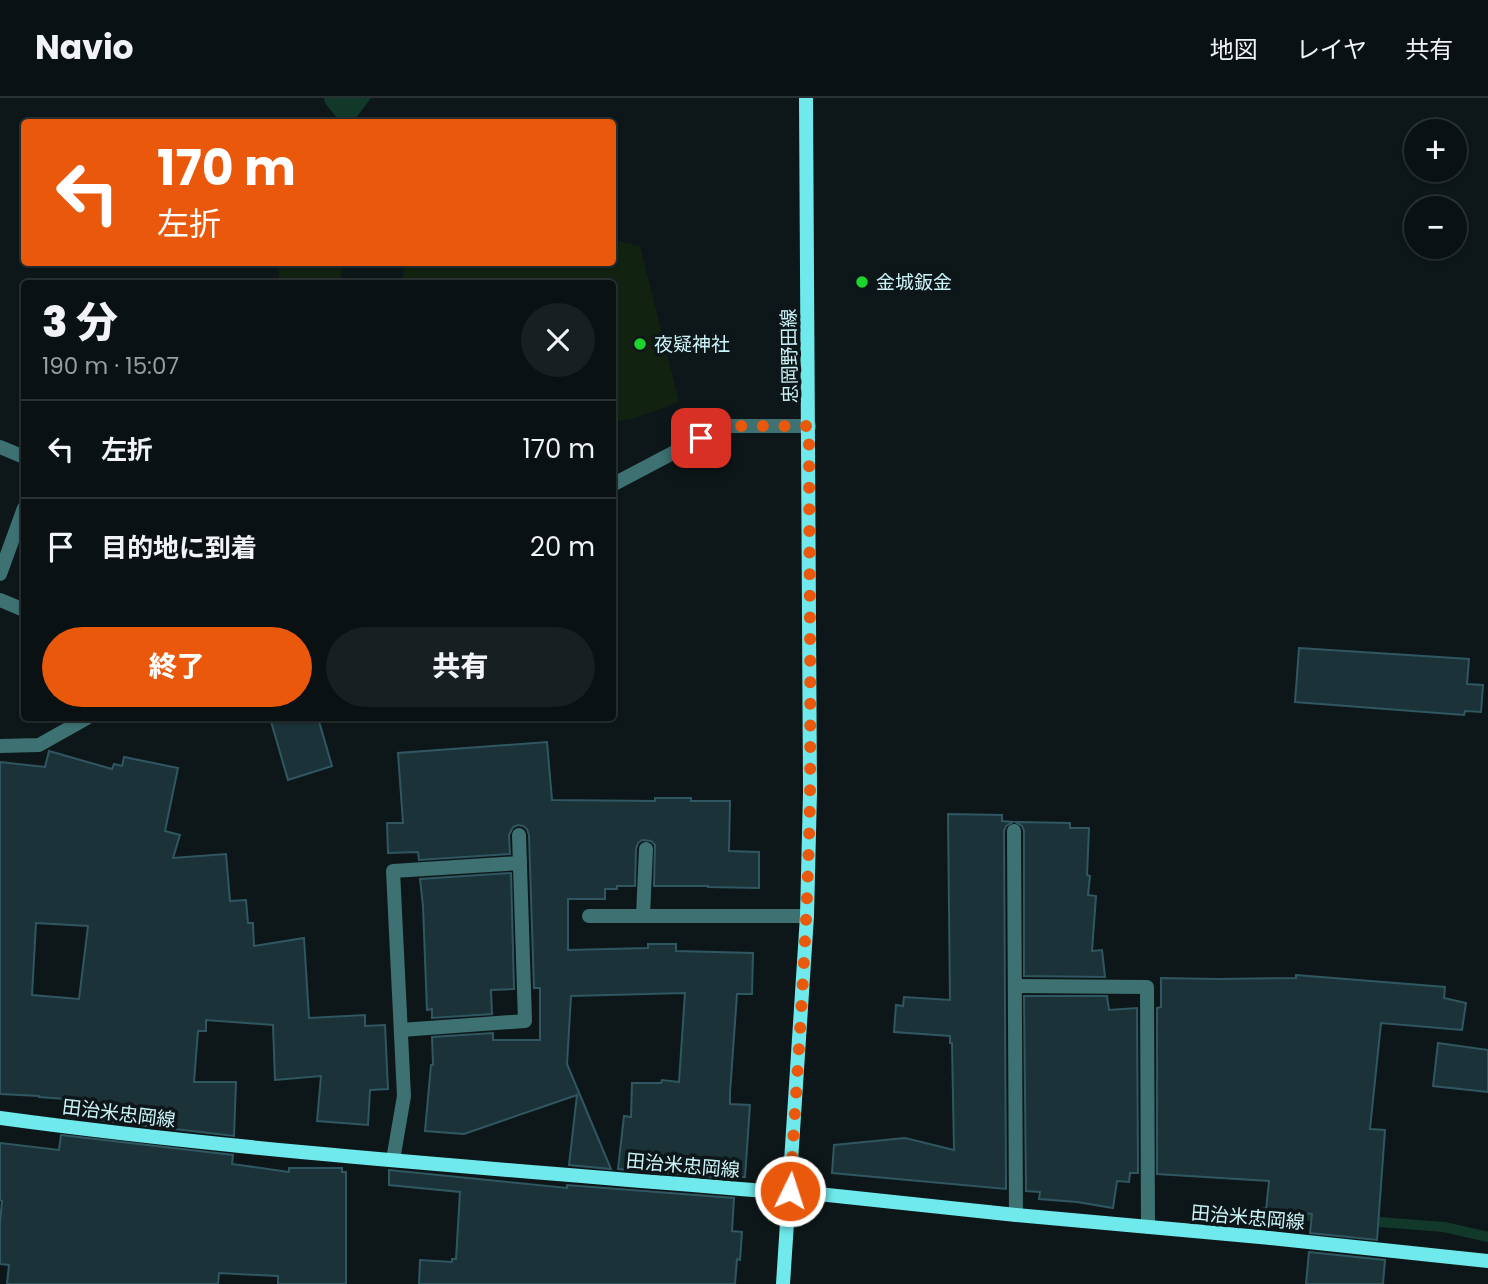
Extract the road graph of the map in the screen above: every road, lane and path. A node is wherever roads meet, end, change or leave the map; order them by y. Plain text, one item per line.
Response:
1 (806, 98) edge
2 (809, 426) junction
3 (0, 447) edge
4 (21, 456) edge
5 (616, 483) edge
6 (21, 516) edge
7 (0, 574) edge
8 (0, 600) edge
9 (21, 609) edge
10 (83, 721) edge
11 (0, 746) edge
12 (1014, 831) dead end
13 (519, 835) dead end
14 (646, 849) dead end
15 (520, 863) junction
16 (589, 916) dead end
17 (643, 916) junction
18 (807, 916) junction
19 (1015, 986) junction
20 (401, 1030) junction
21 (0, 1118) edge
22 (393, 1160) junction
23 (790, 1191) junction
24 (1016, 1215) junction
25 (1148, 1227) junction
26 (1488, 1261) edge
27 (783, 1284) edge

1 - 2 main road, 忠岡野田線
2 - 5 street
2 - 18 main road, 忠岡野田線
3 - 4 street
6 - 7 street
8 - 9 street
10 - 11 street
12 - 19 street
13 - 15 street
14 - 17 street
15 - 20 street
15 - 20 street
16 - 17 street
17 - 18 street
18 - 23 main road, 忠岡野田線
19 - 24 street
19 - 25 street
20 - 22 street
21 - 22 main road, 田治米忠岡線
22 - 23 main road, 田治米忠岡線
23 - 24 main road, 田治米忠岡線
23 - 27 main road, 忠岡野田線
24 - 25 main road, 田治米忠岡線
25 - 26 main road, 田治米忠岡線

